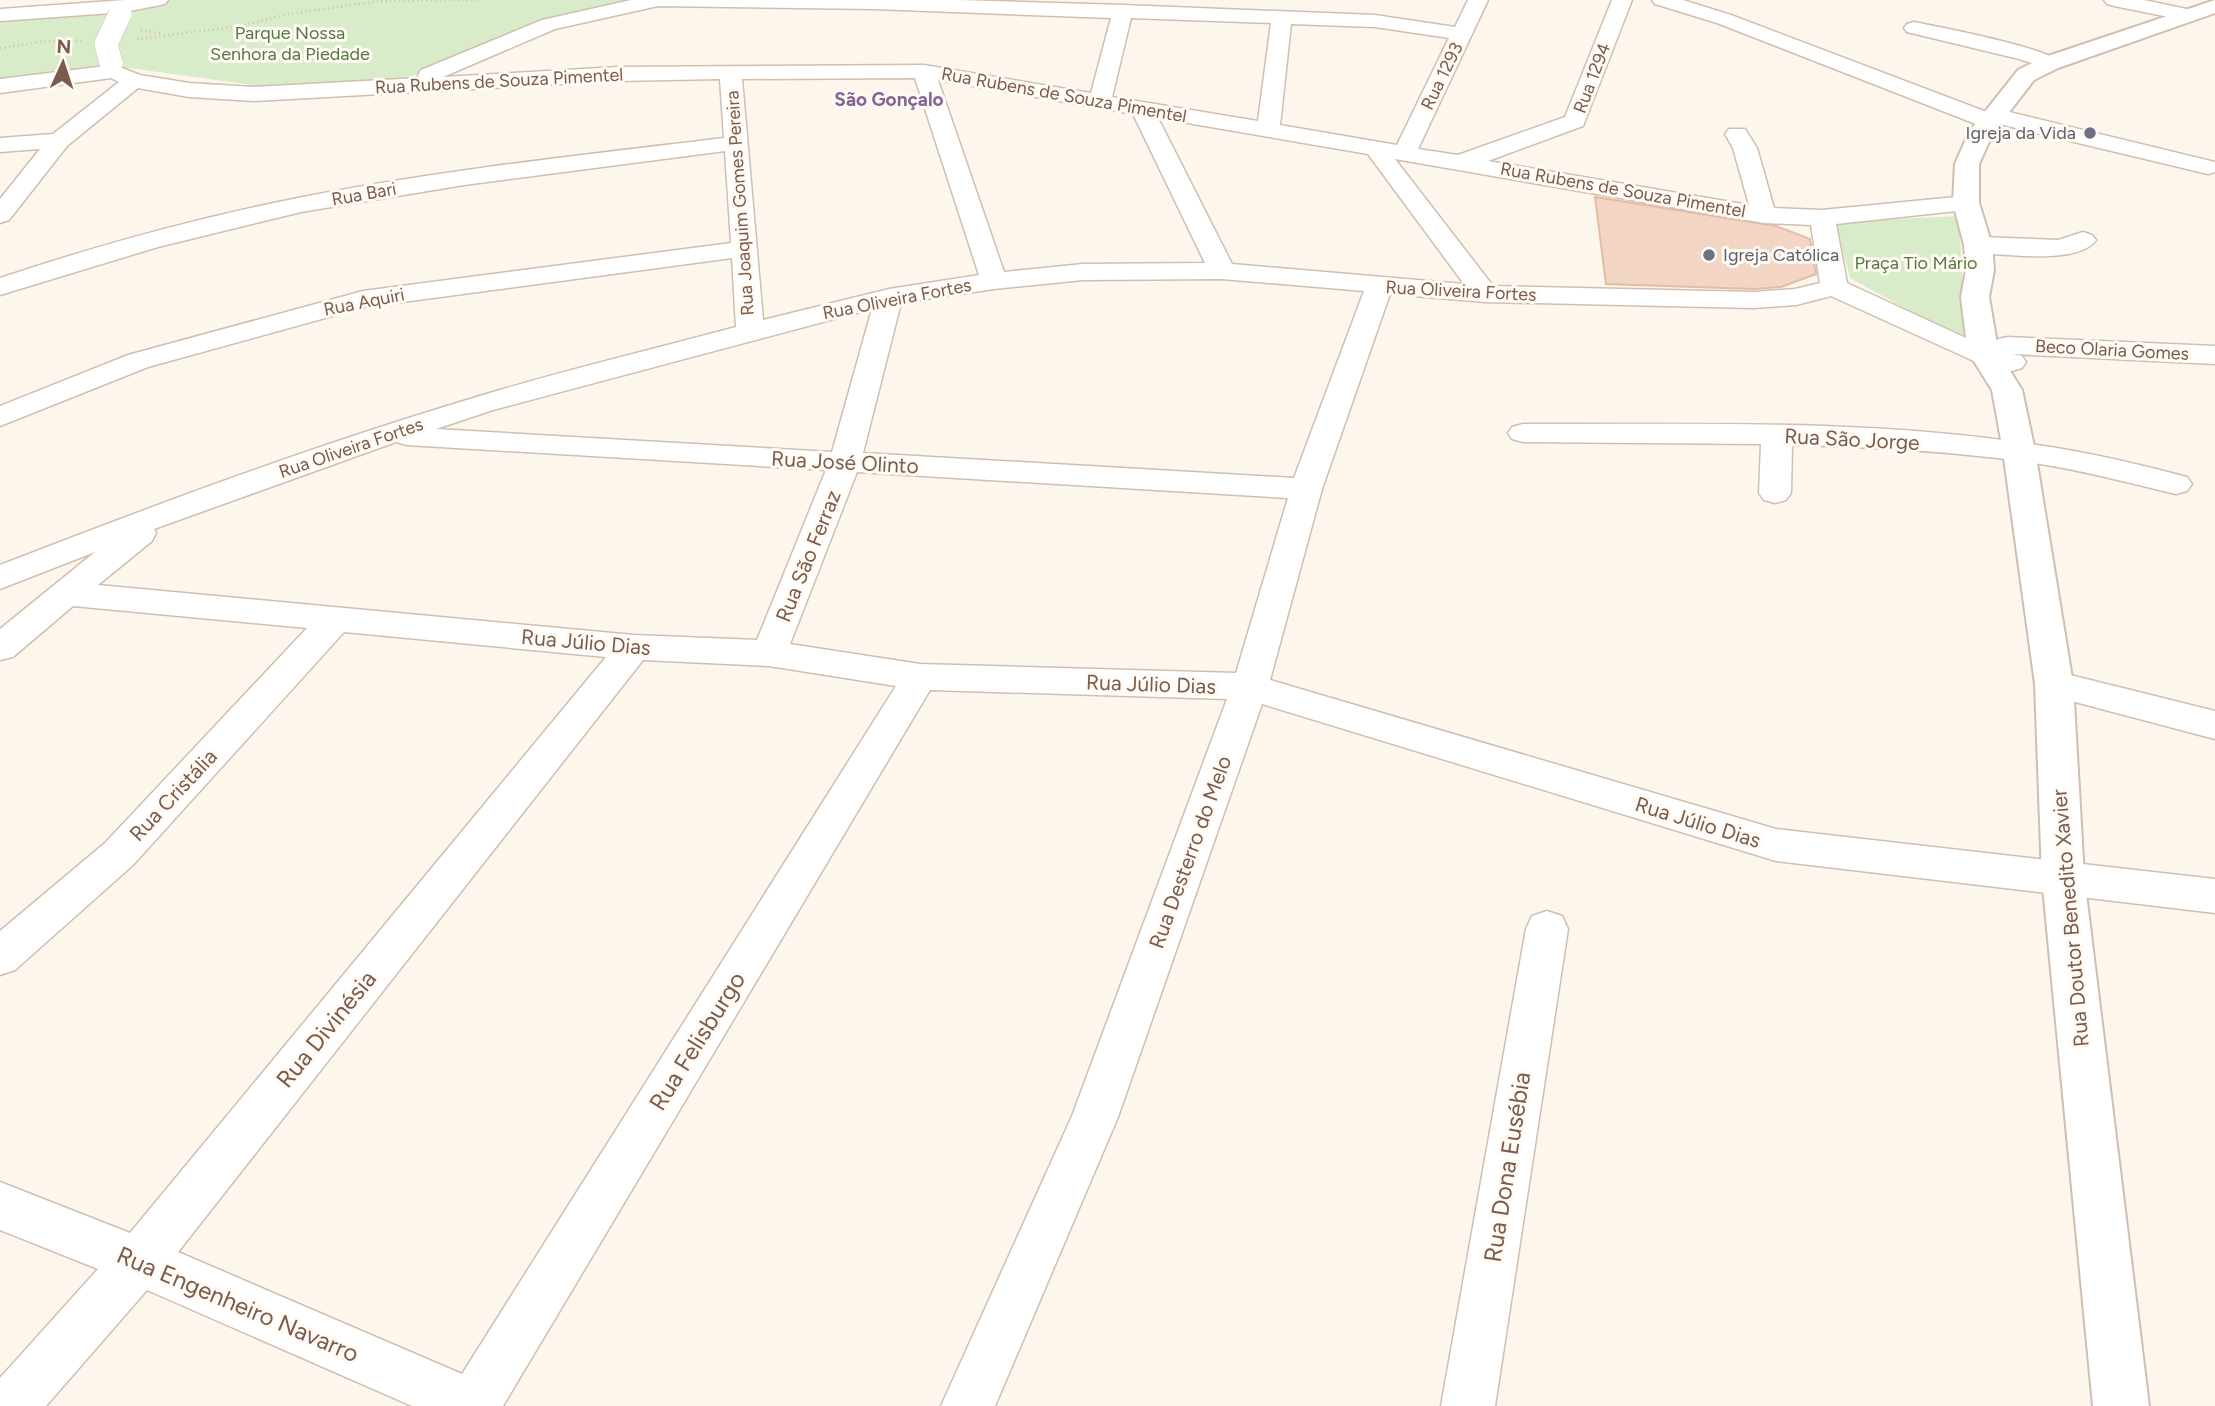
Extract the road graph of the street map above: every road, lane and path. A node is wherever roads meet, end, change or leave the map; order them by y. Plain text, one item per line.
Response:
1 (158, 0) edge
2 (478, 0) edge
3 (1478, 0) edge
4 (1622, 0) edge
5 (1662, 0) edge
6 (1691, 0) edge
7 (2115, 0) edge
8 (877, 2) edge
9 (2215, 6) edge
10 (124, 7) edge
11 (1123, 11) junction
12 (0, 15) edge
13 (2189, 15) junction
14 (1282, 17) junction
15 (1914, 28) dead end
16 (1463, 34) junction
17 (134, 39) dead end
18 (85, 41) dead end
19 (0, 48) edge
20 (2050, 63) junction
21 (925, 71) junction
22 (119, 72) junction
23 (731, 75) junction
24 (405, 85) junction
25 (0, 86) edge
26 (1100, 100) junction
27 (1141, 107) junction
28 (1993, 115) junction
29 (1268, 130) junction
30 (1737, 134) dead end
31 (59, 141) junction
32 (736, 143) junction
33 (0, 145) edge
34 (1375, 148) junction
35 (1405, 152) junction
36 (1461, 162) junction
37 (2208, 167) dead end
38 (1966, 203) junction
39 (0, 215) edge
40 (1764, 215) junction
41 (1822, 218) junction
42 (2083, 240) dead end
43 (744, 249) junction
44 (1979, 258) junction
45 (1222, 271) junction
46 (994, 281) junction
47 (1379, 286) junction
48 (0, 287) edge
49 (1834, 287) junction
50 (1485, 294) junction
51 (889, 297) junction
52 (750, 332) junction
53 (2215, 355) edge
54 (2004, 364) junction
55 (0, 417) edge
56 (1523, 433) dead end
57 (385, 435) junction
58 (1777, 435) junction
59 (2019, 451) junction
60 (845, 462) junction
61 (2176, 484) dead end
62 (1306, 489) junction
63 (1774, 493) dead end
64 (168, 511) junction
65 (0, 578) edge
66 (65, 594) junction
67 (334, 621) junction
68 (634, 646) junction
69 (0, 648) edge
70 (769, 653) junction
71 (920, 677) junction
72 (2054, 684) junction
73 (1250, 687) junction
74 (2215, 725) edge
75 (2063, 877) junction
76 (2215, 896) edge
77 (1547, 929) dead end
78 (0, 957) edge
79 (0, 1206) edge
80 (139, 1261) junction
81 (11, 1406) edge
82 (474, 1406) edge
83 (968, 1406) edge
84 (1468, 1406) edge
85 (2121, 1406) edge

1 - 10 street
2 - 17 path
3 - 16 street, Rua 1293
4 - 36 street, Rua 1294
5 - 28 street
6 - 28 street
7 - 13 street
8 - 11 street
8 - 24 street
9 - 13 street, Rua Doutor Benedito Xavier
10 - 12 street
10 - 22 street, bridge
11 - 14 street
11 - 26 street
13 - 20 street, Rua Doutor Benedito Xavier
14 - 16 street
14 - 29 street
15 - 20 street
16 - 35 street, Rua 1293
18 - 19 path
20 - 28 street, Rua Doutor Benedito Xavier
21 - 23 street, Rua Rubens de Souza Pimentel
21 - 26 street, Rua Rubens de Souza Pimentel
21 - 46 street
22 - 24 street, Rua Rubens de Souza Pimentel
22 - 25 street, Rua Rubens de Souza Pimentel
22 - 31 street
23 - 24 street, Rua Rubens de Souza Pimentel
23 - 32 street, Rua Joaquim Gomes Pereira
26 - 27 street, Rua Rubens de Souza Pimentel
27 - 29 street, Rua Rubens de Souza Pimentel
27 - 45 street
28 - 37 street
28 - 38 street, Rua Doutor Benedito Xavier
29 - 34 street, Rua Rubens de Souza Pimentel
30 - 40 street
31 - 33 street
31 - 39 street
32 - 43 street, Rua Joaquim Gomes Pereira
32 - 48 street, Rua Bari
34 - 35 street, Rua Rubens de Souza Pimentel
34 - 50 street
35 - 36 street, Rua Rubens de Souza Pimentel
36 - 40 street, Rua Rubens de Souza Pimentel
38 - 41 street, Rua Rubens de Souza Pimentel
38 - 44 street, Rua Doutor Benedito Xavier
40 - 41 street, Rua Rubens de Souza Pimentel
41 - 49 street
42 - 44 street
43 - 52 street, Rua Joaquim Gomes Pereira
43 - 55 street, Rua Aquiri
44 - 54 street, Rua Doutor Benedito Xavier
45 - 46 street, Rua Oliveira Fortes
45 - 47 street, Rua Oliveira Fortes
46 - 51 street, Rua Oliveira Fortes
47 - 50 street, Rua Oliveira Fortes
47 - 62 street, Rua Desterro do Melo
49 - 50 street, Rua Oliveira Fortes
49 - 54 street
51 - 52 street, Rua Oliveira Fortes
51 - 60 street, Rua São Ferraz
52 - 57 street, Rua Oliveira Fortes
53 - 54 street, Beco Olaria Gomes
54 - 59 street, Rua Doutor Benedito Xavier
56 - 58 street, Rua São Jorge
57 - 60 street, Rua José Olinto
57 - 64 street, Rua Oliveira Fortes
58 - 59 street, Rua São Jorge
58 - 63 street
59 - 61 street, Rua São Jorge
59 - 72 street, Rua Doutor Benedito Xavier
60 - 62 street, Rua José Olinto
60 - 70 street, Rua São Ferraz
62 - 73 street, Rua Desterro do Melo
64 - 65 street, Rua Oliveira Fortes
64 - 66 street
66 - 67 street, Rua Júlio Dias
66 - 69 street
67 - 68 street, Rua Júlio Dias
67 - 78 street, Rua Cristália
68 - 70 street, Rua Júlio Dias
68 - 80 street, Rua Divinésia
70 - 71 street, Rua Júlio Dias
71 - 73 street, Rua Júlio Dias
71 - 82 street, Rua Felisburgo
72 - 74 street
72 - 75 street, Rua Doutor Benedito Xavier
73 - 75 street, Rua Júlio Dias
73 - 83 street, Rua Desterro do Melo
75 - 76 street, Rua Júlio Dias
75 - 85 street, Rua Doutor Benedito Xavier
77 - 84 street, Rua Dona Eusébia
79 - 80 street, Rua Engenheiro Navarro
80 - 81 street, Rua Divinésia
80 - 82 street, Rua Engenheiro Navarro

